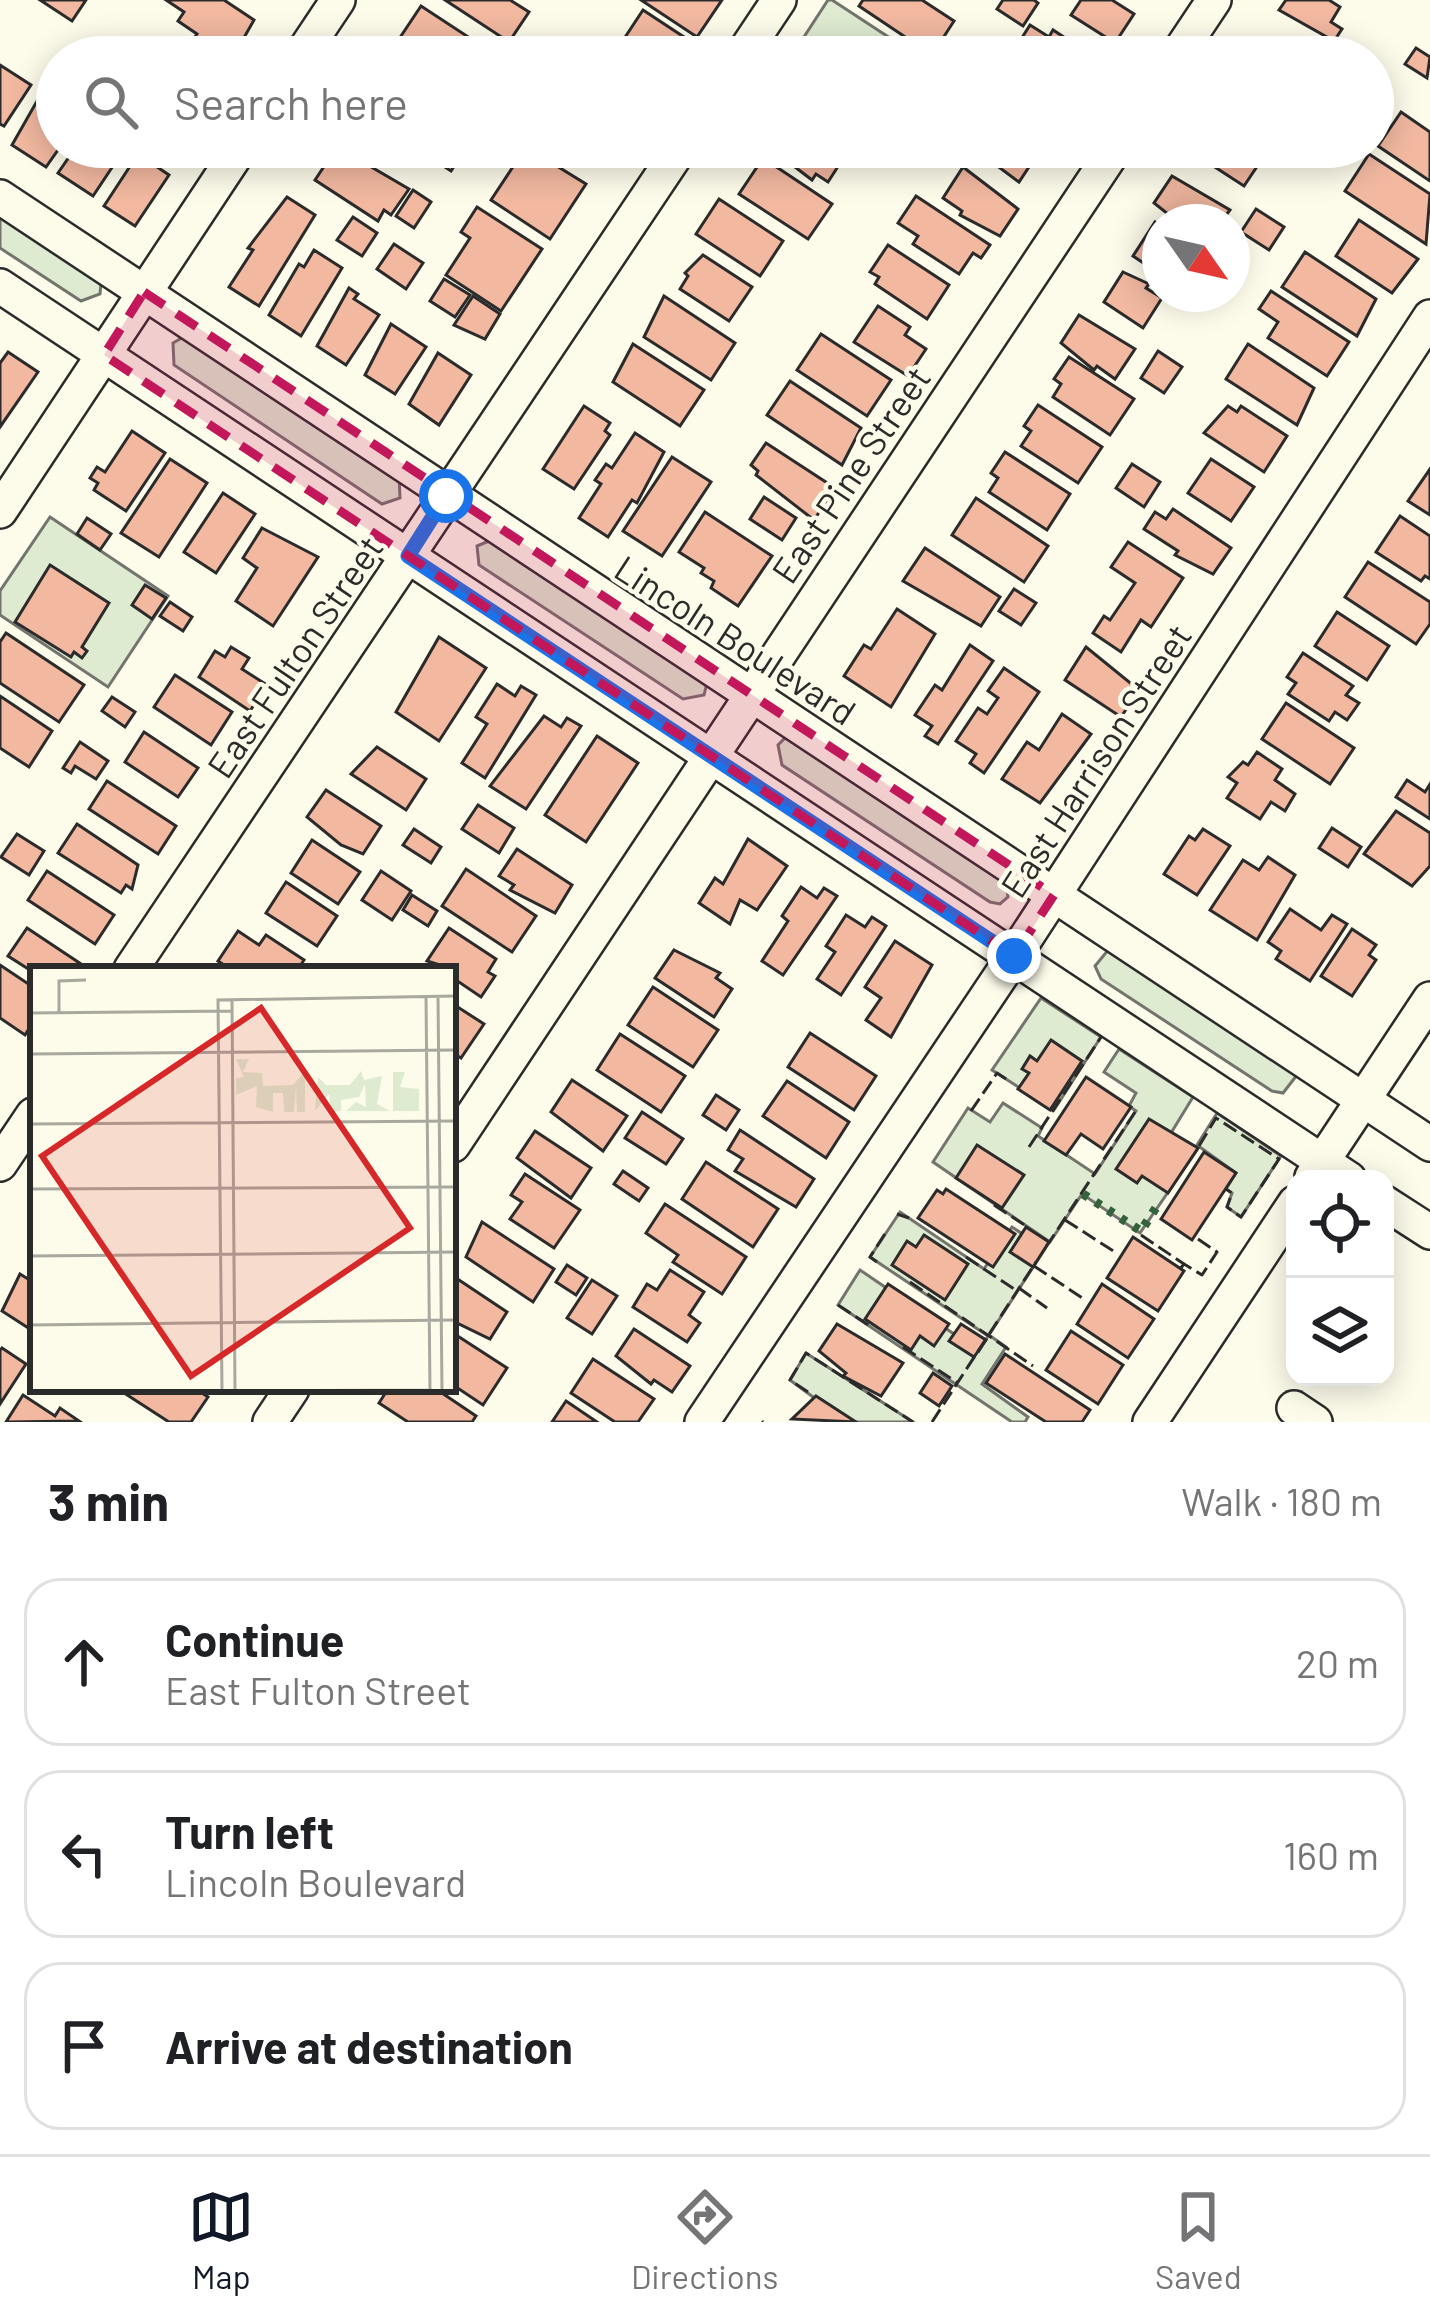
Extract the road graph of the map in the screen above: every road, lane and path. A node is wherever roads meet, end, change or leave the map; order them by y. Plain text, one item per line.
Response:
1 (338, 0) edge
2 (779, 0) edge
3 (1214, 0) edge
4 (314, 36) edge
5 (755, 36) edge
6 (1190, 36) edge
7 (227, 168) edge
8 (667, 168) edge
9 (1102, 168) edge
10 (0, 197) edge
11 (0, 286) edge
12 (145, 292) junction
13 (1430, 316) edge
14 (104, 355) junction
15 (446, 496) junction
16 (0, 511) edge
17 (408, 556) junction
18 (749, 695) junction
19 (710, 756) junction
20 (1054, 895) junction
21 (1014, 956) junction
22 (133, 966) edge
23 (1430, 999) edge
24 (1363, 1100) junction
25 (30, 1119) edge
26 (456, 1140) edge
27 (1430, 1144) edge
28 (0, 1164) edge
29 (1323, 1170) edge
30 (1328, 1170) edge
31 (1394, 1209) edge
32 (1286, 1217) edge
33 (1430, 1232) edge
34 (290, 1392) edge
35 (270, 1422) edge
36 (702, 1422) edge
37 (1150, 1422) edge

1 - 4 street
2 - 5 street
3 - 6 street
7 - 12 street
8 - 15 street, East Fulton Street
9 - 18 street, East Pine Street
10 - 12 street, Lincoln Boulevard
11 - 14 street
12 - 14 street
12 - 15 street, Lincoln Boulevard
13 - 20 street, East Harrison Street
14 - 16 street
14 - 17 street
15 - 17 street, East Fulton Street
15 - 18 street, Lincoln Boulevard
17 - 19 street
17 - 22 street, East Fulton Street
18 - 19 street, East Pine Street
18 - 20 street, Lincoln Boulevard
19 - 21 street
19 - 26 street, East Pine Street
20 - 21 street, East Harrison Street
20 - 24 street, Lincoln Boulevard
21 - 29 street
21 - 36 street, East Harrison Street
23 - 24 street
24 - 27 street, Lincoln Boulevard
24 - 30 street
25 - 28 street
31 - 33 street
32 - 37 street
34 - 35 street

